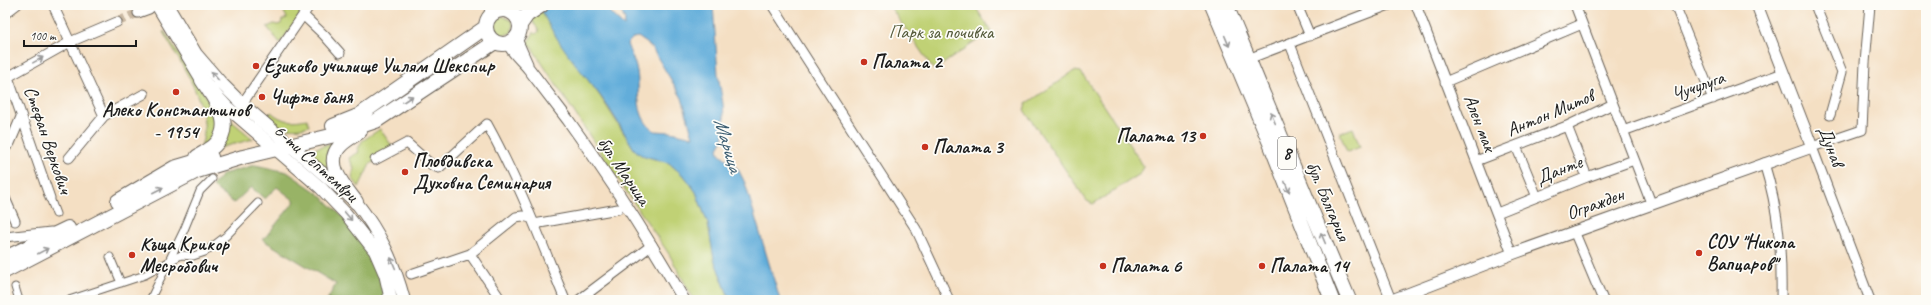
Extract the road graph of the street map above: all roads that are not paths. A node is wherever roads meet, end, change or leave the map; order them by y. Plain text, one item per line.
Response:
1 (18, 5) edge
2 (53, 5) edge
3 (153, 5) edge
4 (157, 5) edge
5 (167, 5) edge
6 (310, 5) edge
7 (542, 5) edge
8 (772, 5) edge
9 (1212, 5) edge
10 (1226, 5) edge
11 (1297, 5) edge
12 (1389, 5) edge
13 (1416, 5) edge
14 (1574, 5) edge
15 (1675, 5) edge
16 (1756, 5) edge
17 (1815, 5) edge
18 (1870, 5) edge
19 (138, 13) tunnel mouth
20 (507, 13) edge
21 (5, 15) edge
22 (303, 15) junction
23 (117, 22) tunnel mouth
24 (1582, 24) junction
25 (1310, 36) junction
26 (506, 41) junction
27 (70, 42) junction
28 (1290, 44) junction
29 (340, 53) dead end
30 (1248, 59) junction
31 (1783, 73) junction
32 (7, 76) edge
33 (202, 80) junction
34 (1445, 82) junction
35 (144, 94) dead end
36 (1713, 99) junction
37 (242, 104) junction
38 (1613, 104) junction
39 (104, 116) junction
40 (1830, 116) dead end
41 (21, 117) junction
42 (376, 121) junction
43 (1567, 126) junction
44 (1624, 130) junction
45 (274, 146) junction
46 (1516, 146) junction
47 (1812, 147) junction
48 (5, 148) edge
49 (69, 158) dead end
50 (375, 160) dead end
51 (1634, 160) junction
52 (1476, 161) junction
53 (1764, 163) junction
54 (174, 168) junction
55 (1587, 177) junction
56 (212, 179) dead end
57 (1537, 197) junction
58 (5, 198) edge
59 (50, 198) joint
60 (356, 202) junction
61 (258, 203) dead end
62 (1651, 203) junction
63 (618, 209) dead end
64 (1496, 213) junction
65 (56, 214) dead end
66 (15, 221) dead end
67 (533, 221) junction
68 (68, 228) junction
69 (1574, 231) junction
70 (5, 237) edge
71 (652, 245) junction
72 (470, 254) junction
73 (1512, 254) junction
74 (110, 257) dead end
75 (5, 258) edge
76 (168, 262) junction
77 (5, 271) edge
78 (411, 274) dead end
79 (121, 283) junction
80 (15, 287) dead end
81 (19, 300) edge
82 (68, 300) edge
83 (150, 300) edge
84 (392, 300) edge
85 (404, 300) edge
86 (501, 300) edge
87 (565, 300) edge
88 (579, 300) edge
89 (684, 300) edge
90 (949, 300) edge
91 (1332, 300) edge
92 (1348, 300) edge
93 (1392, 300) edge
94 (1603, 300) edge
95 (1781, 300) edge
96 (1870, 300) edge

1 - 21 street
2 - 27 street
3 - 19 street
4 - 33 main road, 6-ти Септември
37 -> 5 main road, 6-ти Септември
6 - 22 street
7 - 20 main road
8 - 90 street
9 -> 91 main road, 8
10 - 30 main road, бул. България / 8
11 - 25 street
12 - 25 street
13 - 34 street, Ален мак
14 - 24 street
15 - 36 street
16 - 31 street, Дунав
17 - 40 street
18 - 47 street
20 - 26 main road
20 - 26 main road
20 - 45 main road
22 - 29 street
22 - 37 street
23 - 27 street
24 - 34 street
24 - 38 street
25 - 28 street
42 -> 26 main road
26 - 71 street, бул. Марица
32 -> 27 street
27 - 39 street
28 - 30 street
28 - 93 street
92 -> 30 main road, бул. България / 8
31 - 36 street, Чучулуга
31 - 47 street, Дунав
32 - 41 street, Стефан Веркович
33 - 45 main road, 6-ти Септември
33 - 54 main road
34 - 52 street, Ален мак
35 - 39 street
36 - 44 street, Чучулуга
37 - 45 main road, 6-ти Септември
38 - 43 street, Антон Митов
38 - 44 street
39 - 49 street
41 - 48 street
41 - 59 street, Стефан Веркович
42 - 45 main road
42 - 60 main road
43 - 46 street, Антон Митов
43 - 55 street
44 - 51 street
45 - 54 main road
45 - 60 main road, 6-ти Септември
77 -> 45 main road
45 -> 84 main road, 6-ти Септември
46 - 52 street, Антон Митов
46 - 57 street
47 - 53 street, Огражден
47 - 96 street, Дунав
50 - 67 street
51 - 55 street, Данте
51 - 62 street
52 - 64 street, Ален мак
53 - 62 street, Огражден
53 - 95 street
54 - 68 main road
55 - 57 street, Данте
56 - 76 street
57 - 64 street, Данте
58 - 66 street
59 - 65 street, Стефан Веркович
85 -> 60 main road, 6-ти Септември
61 - 76 street
62 - 69 street, Огражден
63 - 67 street
64 - 73 street, Ален мак
67 - 72 street
67 - 87 street
68 - 70 street
68 - 75 main road
69 - 73 street, Огражден
69 - 94 street
71 - 88 street
71 - 89 street, бул. Марица
72 - 78 street
72 - 86 street
73 - 93 street, Огражден
74 - 79 street
76 - 79 street
76 - 83 street
79 - 82 street
80 - 81 street

